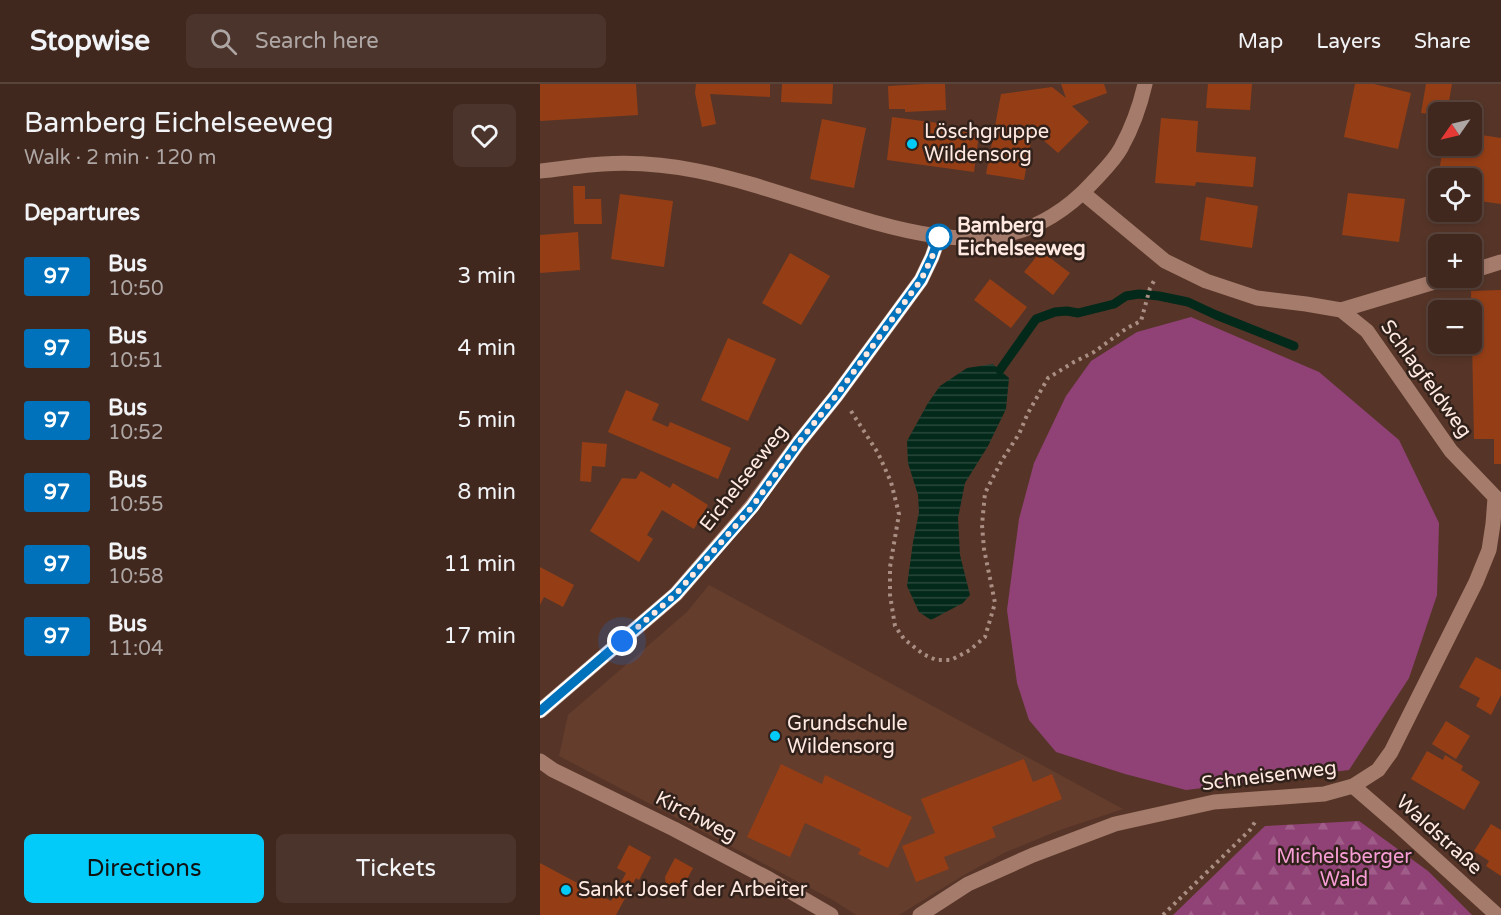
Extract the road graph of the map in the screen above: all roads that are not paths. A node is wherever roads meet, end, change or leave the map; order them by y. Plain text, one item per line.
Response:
1 (1144, 84) edge
2 (540, 171) edge
3 (1083, 193) junction
4 (939, 237) junction
5 (1501, 262) edge
6 (1482, 268) edge
7 (1428, 284) edge
8 (1341, 310) junction
9 (1498, 500) edge
10 (540, 711) edge
11 (540, 760) edge
12 (1353, 786) junction
13 (831, 915) edge
14 (920, 915) edge
15 (1497, 915) edge

1 - 3 street
2 - 4 street
3 - 4 street
3 - 8 street
4 - 10 street, Eichelseeweg
5 - 6 street
7 - 8 street
8 - 9 street, Schlagfeldweg
9 - 12 street, Schneisenweg
11 - 13 street, Kirchweg
12 - 14 street, Schneisenweg
12 - 15 street, Waldstraße

